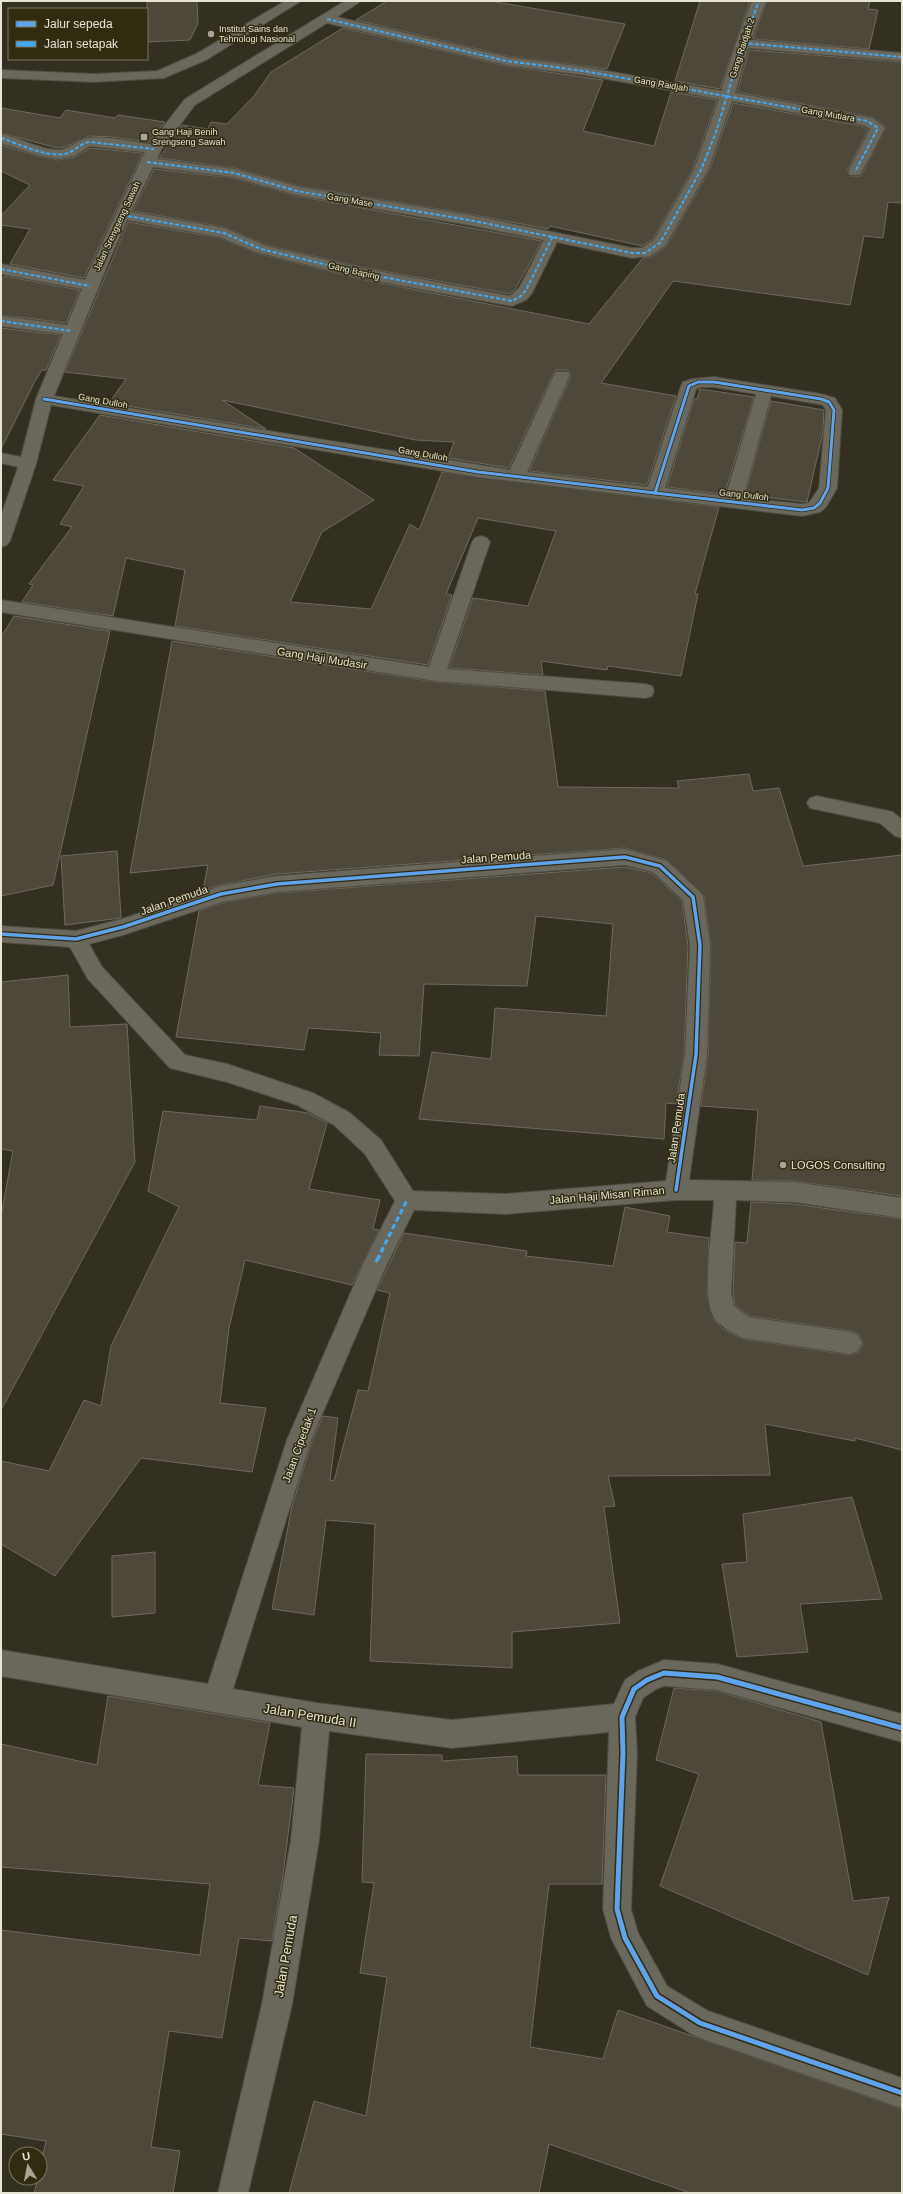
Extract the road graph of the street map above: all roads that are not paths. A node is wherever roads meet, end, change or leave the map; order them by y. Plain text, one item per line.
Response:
1 (294, 1) edge
2 (354, 1) edge
3 (758, 1) edge
4 (326, 19) junction
5 (743, 43) junction
6 (902, 57) edge
7 (1, 74) edge
8 (727, 96) junction
9 (1, 138) edge
10 (150, 155) junction
11 (855, 172) dead end
12 (122, 215) junction
13 (553, 236) junction
14 (1, 269) edge
15 (90, 286) junction
16 (1, 321) edge
17 (72, 331) junction
18 (562, 375) dead end
19 (765, 390) junction
20 (44, 398) junction
21 (1, 458) edge
22 (28, 464) junction
23 (516, 477) junction
24 (655, 493) junction
25 (733, 503) junction
26 (1, 541) edge
27 (481, 542) dead end
28 (1, 606) edge
29 (436, 675) junction
30 (645, 691) dead end
31 (817, 803) dead end
32 (902, 831) edge
33 (1, 934) edge
34 (76, 939) junction
35 (676, 1190) junction
36 (725, 1190) junction
37 (407, 1200) junction
38 (902, 1208) edge
39 (850, 1343) dead end
40 (3, 1667) edge
41 (216, 1700) junction
42 (317, 1716) junction
43 (622, 1717) junction
44 (902, 1728) edge
45 (902, 2093) edge
46 (233, 2193) edge

1 - 7 street
2 - 4 street, Jalan Srengseng Sawah
3 - 5 street, Gang Raidjah 2
4 - 8 street, Gang Raidjah
4 - 10 street, Jalan Srengseng Sawah
5 - 6 street
5 - 8 street, Gang Raidjah 2
8 - 11 street, Gang Mutiara
8 - 13 street
9 - 10 street, Gang Mase
10 - 12 street, Jalan Srengseng Sawah
10 - 13 street, Gang Mase
12 - 13 street, Gang Baping
12 - 15 street, Jalan Srengseng Sawah
14 - 15 street
15 - 17 street, Jalan Srengseng Sawah
16 - 17 street
17 - 20 street, Jalan Srengseng Sawah
18 - 23 street
19 - 24 street
19 - 25 street
19 - 25 street, Gang Dulloh
20 - 22 street, Jalan Srengseng Sawah
20 - 23 street, Gang Dulloh
21 - 22 street
22 - 26 street, Jalan Srengseng Sawah
23 - 24 street, Gang Dulloh
24 - 25 street, Gang Dulloh
27 - 29 street
28 - 29 street, Gang Haji Mudasir
29 - 30 street, Gang Haji Mudasir
31 - 32 street
33 - 34 street, Jalan Pemuda
34 - 35 street, Jalan Pemuda
34 - 37 street
35 - 36 street, Jalan Haji Misan Riman
35 - 37 street, Jalan Haji Misan Riman
36 - 38 street, Jalan Haji Misan Riman
36 - 39 street
37 - 41 street, Jalan Cipedak 1
40 - 41 street, Jalan Pemuda II
41 - 42 street, Jalan Pemuda II
42 - 43 street, Jalan Pemuda II
42 - 46 street, Jalan Pemuda
43 - 44 street
43 - 45 street

